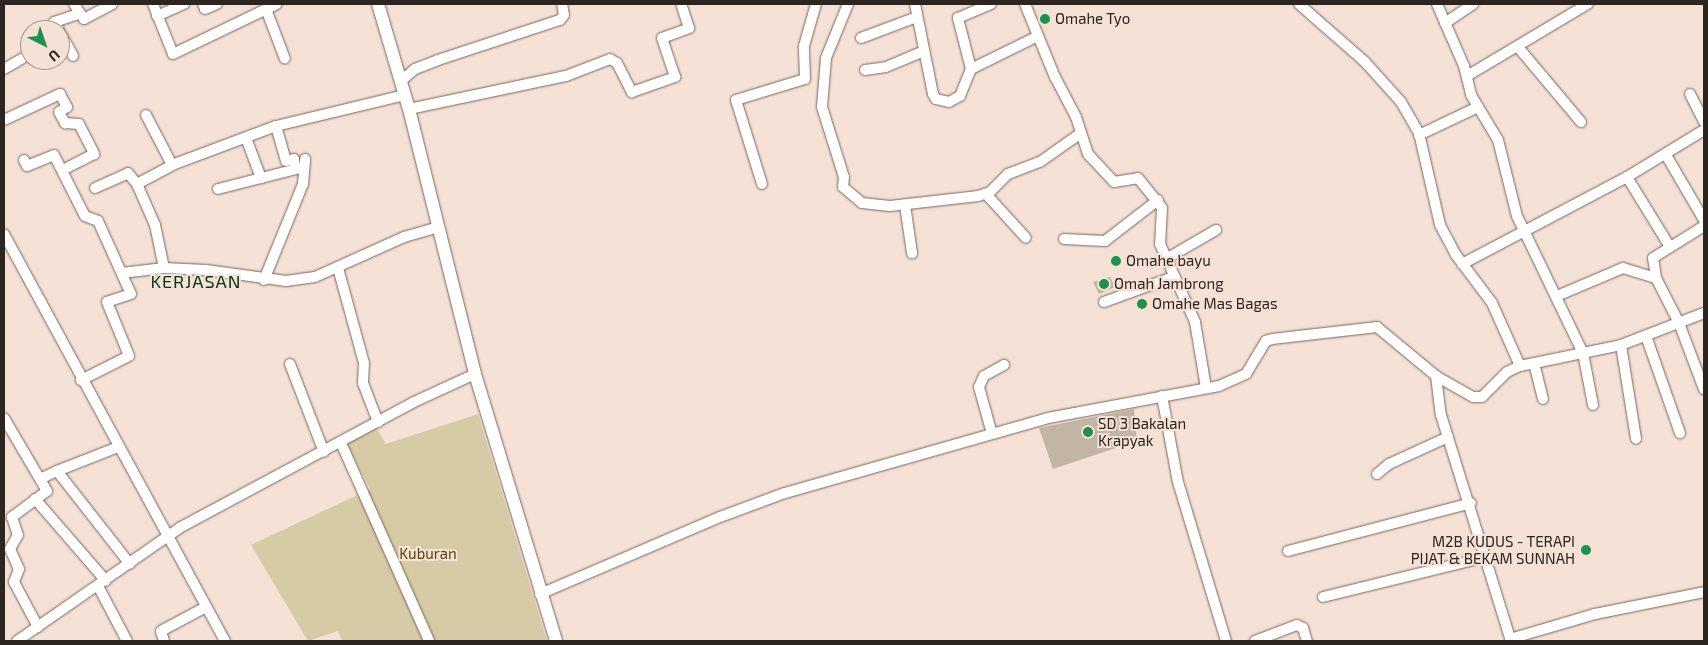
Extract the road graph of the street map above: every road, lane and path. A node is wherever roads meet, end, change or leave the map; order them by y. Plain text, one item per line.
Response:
1 (74, 4) edge
2 (112, 4) edge
3 (153, 4) edge
4 (184, 4) edge
5 (203, 4) edge
6 (217, 4) edge
7 (277, 4) edge
8 (378, 4) edge
9 (562, 4) edge
10 (681, 4) edge
11 (816, 4) edge
12 (848, 4) edge
13 (915, 4) edge
14 (991, 4) edge
15 (1025, 4) edge
16 (1299, 4) edge
17 (1437, 4) edge
18 (1473, 4) edge
19 (1588, 4) edge
20 (266, 9) junction
21 (79, 14) junction
22 (157, 16) junction
23 (916, 17) junction
24 (60, 20) edge
25 (1446, 23) junction
26 (1038, 36) junction
27 (860, 38) dead end
28 (1518, 47) junction
29 (70, 51) edge
30 (924, 52) junction
31 (73, 56) dead end
32 (285, 59) dead end
33 (20, 60) edge
34 (972, 69) junction
35 (4, 70) edge
36 (865, 70) dead end
37 (1467, 76) junction
38 (401, 81) junction
39 (70, 88) dead end
40 (60, 94) junction
41 (1690, 94) dead end
42 (405, 95) junction
43 (1478, 107) junction
44 (409, 109) junction
45 (146, 115) dead end
46 (4, 120) edge
47 (1581, 122) dead end
48 (1704, 122) edge
49 (276, 126) junction
50 (1704, 130) edge
51 (1081, 133) junction
52 (1420, 135) junction
53 (246, 138) junction
54 (1666, 154) junction
55 (24, 160) dead end
56 (302, 165) junction
57 (172, 166) junction
58 (63, 170) junction
59 (1627, 177) junction
60 (261, 178) junction
61 (137, 184) junction
62 (762, 184) dead end
63 (95, 188) dead end
64 (218, 189) dead end
65 (986, 194) junction
66 (1158, 200) junction
67 (905, 205) junction
68 (1704, 220) edge
69 (1704, 226) edge
70 (438, 227) junction
71 (1216, 230) dead end
72 (1523, 232) junction
73 (4, 234) edge
74 (1026, 238) dead end
75 (1064, 239) dead end
76 (1670, 247) junction
77 (912, 253) dead end
78 (1166, 259) junction
79 (1462, 264) junction
80 (164, 268) junction
81 (338, 268) junction
82 (122, 273) junction
83 (1173, 277) junction
84 (1656, 278) junction
85 (264, 280) junction
86 (1557, 296) junction
87 (1104, 302) dead end
88 (1704, 313) edge
89 (1679, 323) junction
90 (1646, 336) junction
91 (1621, 345) junction
92 (1583, 353) junction
93 (1534, 363) junction
94 (290, 364) dead end
95 (1004, 365) dead end
96 (1520, 366) junction
97 (475, 374) junction
98 (1436, 376) junction
99 (82, 380) junction
100 (1206, 388) junction
101 (1704, 389) edge
102 (1162, 396) junction
103 (1542, 399) dead end
104 (1593, 405) dead end
105 (4, 418) edge
106 (378, 422) junction
107 (1680, 433) dead end
108 (992, 434) junction
109 (1448, 437) junction
110 (1636, 438) dead end
111 (341, 443) junction
112 (118, 447) junction
113 (324, 452) junction
114 (57, 471) junction
115 (1377, 474) dead end
116 (42, 478) junction
117 (35, 499) junction
118 (1471, 503) junction
119 (167, 537) junction
120 (1288, 551) dead end
121 (1486, 557) junction
122 (130, 564) junction
123 (102, 583) junction
124 (1704, 592) edge
125 (540, 594) junction
126 (1323, 597) dead end
127 (206, 607) junction
128 (38, 626) junction
129 (1511, 640) edge
130 (17, 641) edge
131 (127, 641) edge
132 (164, 641) edge
133 (225, 641) edge
134 (429, 641) edge
135 (556, 641) edge
136 (1226, 641) edge
137 (1254, 641) edge
138 (1307, 641) edge

1 - 21 street
2 - 21 street
3 - 22 street
4 - 22 street
5 - 6 street
7 - 20 street
8 - 38 main road
9 - 38 street
10 - 44 street
11 - 62 street
12 - 67 street
13 - 23 street
14 - 34 street
15 - 26 street
16 - 52 street
17 - 25 street
18 - 25 street
19 - 28 street
20 - 22 street
20 - 32 street
21 - 24 street
23 - 27 street
23 - 30 street
25 - 37 street
26 - 34 street
26 - 51 street
28 - 37 street
28 - 47 street
29 - 31 street
30 - 34 street
30 - 36 street
33 - 35 street
37 - 43 street
38 - 42 main road
39 - 40 street
40 - 46 street
40 - 58 street
41 - 48 street
42 - 44 main road
42 - 49 street
43 - 52 street
43 - 72 street
44 - 70 main road
45 - 57 street
49 - 53 street
49 - 56 street
50 - 54 street
51 - 65 street
51 - 66 street
52 - 79 street
53 - 57 street
53 - 60 street
54 - 59 street
54 - 68 street
55 - 58 street
56 - 60 street
56 - 85 street
57 - 61 street
58 - 82 street
59 - 72 street
59 - 76 street
60 - 64 street
61 - 63 street
61 - 80 street
65 - 67 street
65 - 74 street
66 - 75 street
66 - 78 street
67 - 77 street
69 - 76 street
70 - 81 street
70 - 97 main road
71 - 78 street
72 - 79 street
72 - 86 street
73 - 99 street
76 - 84 street
78 - 83 street
79 - 96 street
80 - 82 street
80 - 85 street
81 - 85 street
81 - 106 street
82 - 99 street
83 - 87 street
83 - 100 street
84 - 86 street
84 - 89 street
86 - 92 street
88 - 89 street
89 - 90 street
89 - 101 street
90 - 91 street
90 - 107 street
91 - 92 street
91 - 110 street
92 - 93 street
92 - 104 street
93 - 96 street
93 - 103 street
94 - 113 street
95 - 108 street
96 - 98 street
97 - 106 street
97 - 125 main road
98 - 100 street
98 - 109 street
99 - 112 street
100 - 102 street
102 - 108 street
102 - 136 street
105 - 116 street
106 - 111 street
108 - 125 street
109 - 115 street
109 - 118 street
111 - 113 street
111 - 134 street
112 - 114 street
112 - 119 street
113 - 119 street
114 - 116 street
114 - 122 street
116 - 117 street
117 - 123 street
117 - 128 street
118 - 120 street
118 - 121 street
119 - 122 street
119 - 127 street
121 - 126 street
121 - 129 street
122 - 123 street
123 - 128 street
123 - 131 street
124 - 129 street
125 - 135 main road
127 - 132 street
127 - 133 street
128 - 130 street
137 - 138 street

